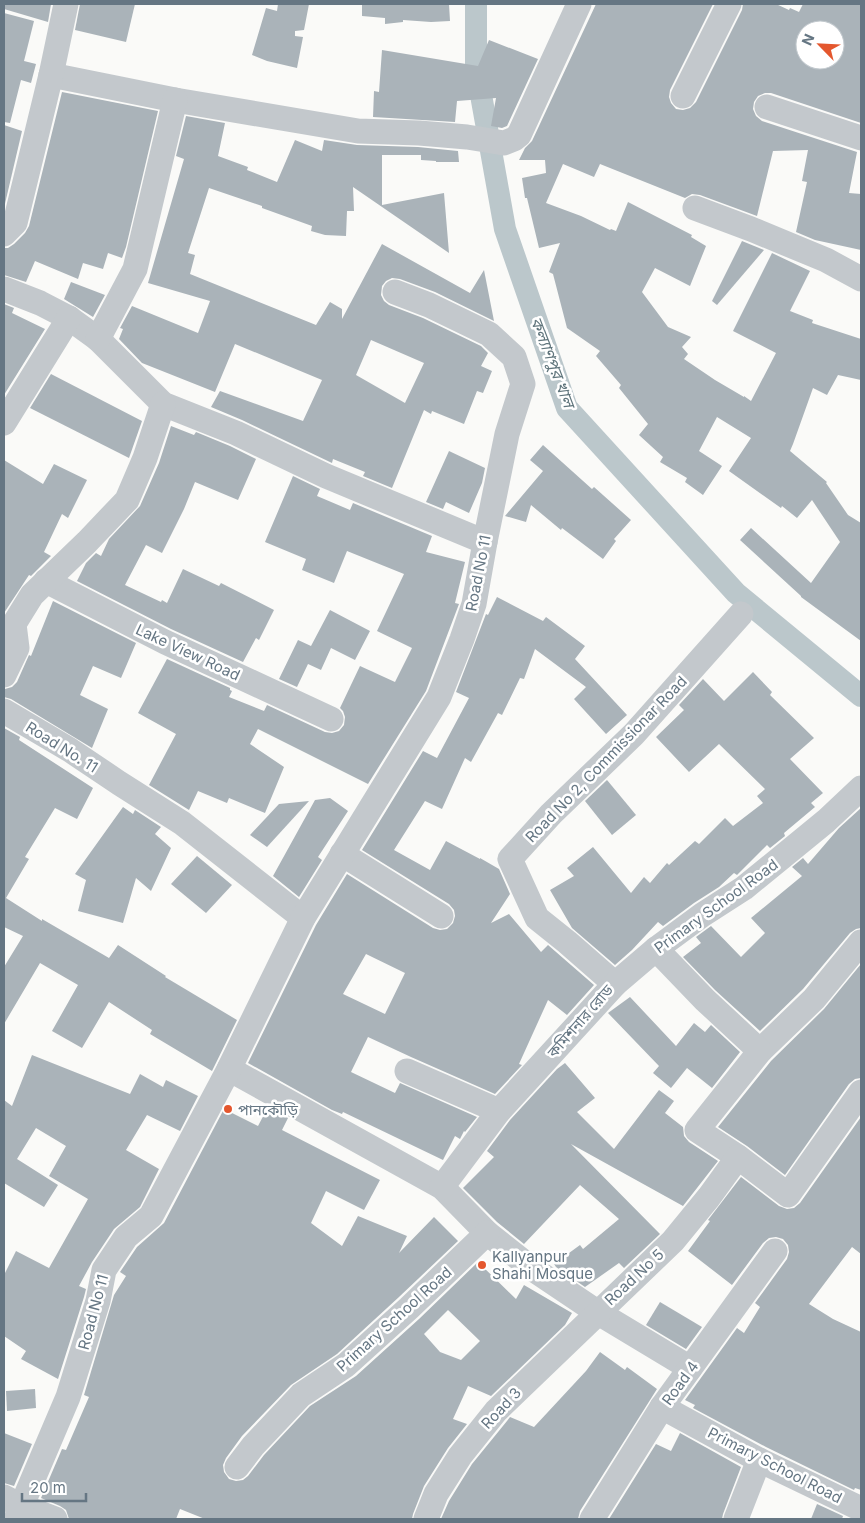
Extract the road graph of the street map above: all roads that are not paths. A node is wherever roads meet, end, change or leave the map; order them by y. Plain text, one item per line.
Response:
1 (66, 4) edge
2 (579, 4) edge
3 (729, 4) edge
4 (51, 75) junction
5 (683, 96) dead end
6 (175, 100) junction
7 (767, 107) dead end
8 (861, 138) edge
9 (695, 208) dead end
10 (4, 234) edge
11 (861, 279) edge
12 (4, 289) edge
13 (395, 292) dead end
14 (69, 318) junction
15 (98, 339) junction
16 (163, 404) junction
17 (4, 424) edge
18 (485, 542) junction
19 (46, 581) junction
20 (741, 614) dead end
21 (4, 675) edge
22 (4, 711) edge
23 (331, 719) dead end
24 (861, 788) edge
25 (342, 854) junction
26 (510, 859) joint
27 (441, 916) dead end
28 (303, 918) junction
29 (861, 942) edge
30 (656, 949) junction
31 (615, 984) junction
32 (760, 1051) junction
33 (229, 1069) junction
34 (407, 1071) dead end
35 (861, 1092) edge
36 (499, 1112) junction
37 (738, 1157) junction
38 (442, 1187) junction
39 (487, 1233) junction
40 (775, 1251) dead end
41 (597, 1312) junction
42 (690, 1368) junction
43 (662, 1407) junction
44 (760, 1460) junction
45 (238, 1467) dead end
46 (13, 1508) edge
47 (861, 1509) edge
48 (55, 1519) edge
49 (426, 1519) edge
50 (592, 1519) edge
51 (736, 1519) edge

1 - 4 street
2 - 6 street
3 - 5 street
4 - 6 street
4 - 10 street
6 - 15 street
7 - 8 street
9 - 11 street
12 - 14 street
13 - 18 street, Road No 11
14 - 15 street
14 - 17 street
15 - 16 street
16 - 18 street
16 - 19 street
18 - 25 street, Road No 11
19 - 21 street
19 - 23 street, Lake View Road
20 - 26 street, Road No 2, Commissionar Road
22 - 28 street, Road No. 11
24 - 30 street, Primary School Road
25 - 27 street
25 - 28 street, Road No 11
26 - 31 street, কমিশনার রোড
28 - 33 street, Road No 11
29 - 32 street
30 - 31 street, Primary School Road
30 - 32 street
31 - 36 street, কমিশনার রোড
32 - 37 street
33 - 38 street
33 - 46 street, Road No 11
34 - 36 street
35 - 37 street
36 - 38 street, কমিশনার রোড
37 - 41 street, Road No 5
38 - 39 street
39 - 41 street
39 - 45 street, Primary School Road
40 - 42 street, Road 4
41 - 42 street, Road No 5
41 - 49 street, Road 3
42 - 43 street, Road 4
43 - 44 street, Primary School Road
43 - 50 street, Road 4
44 - 47 street, Primary School Road
44 - 51 street
46 - 48 street

